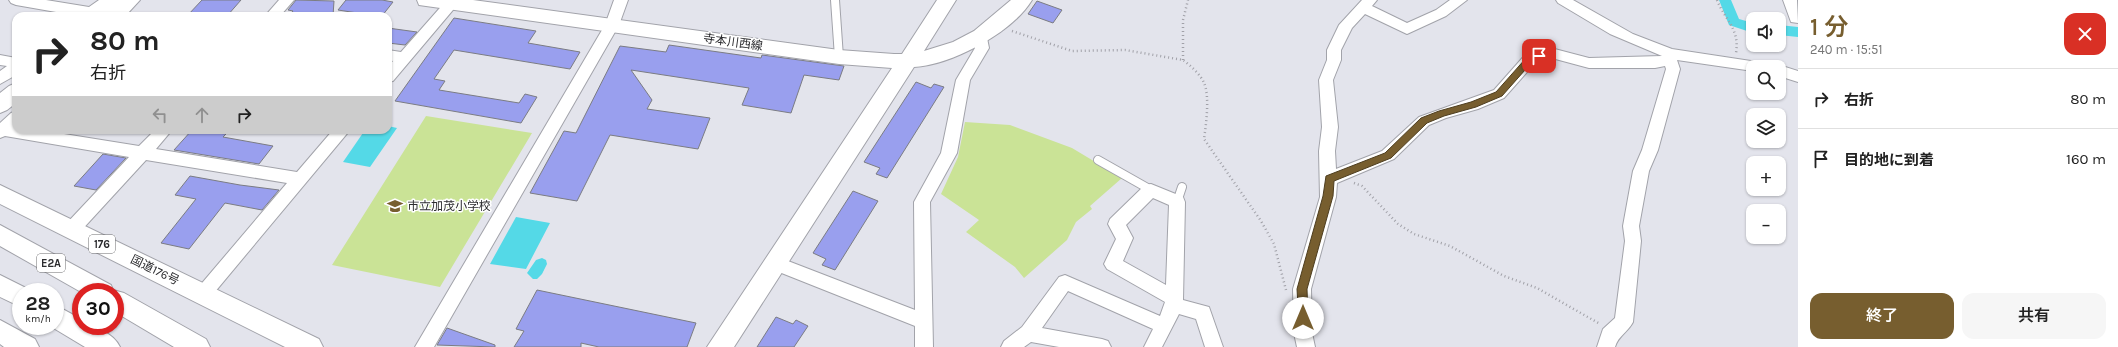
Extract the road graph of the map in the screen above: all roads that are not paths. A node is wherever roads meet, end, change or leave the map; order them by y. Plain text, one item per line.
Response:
1 (16, 0) edge
2 (108, 0) edge
3 (133, 0) edge
4 (287, 0) edge
5 (426, 0) edge
6 (621, 0) edge
7 (835, 0) edge
8 (947, 0) edge
9 (1023, 0) edge
10 (1460, 0) edge
11 (1563, 0) edge
12 (1790, 0) edge
13 (451, 4) junction
14 (1366, 4) edge
15 (102, 12) edge
16 (109, 12) edge
17 (111, 12) edge
18 (276, 12) edge
19 (1796, 20) dead end
20 (612, 25) junction
21 (981, 37) junction
22 (392, 56) edge
23 (839, 57) junction
24 (1671, 57) junction
25 (405, 58) junction
26 (0, 60) edge
27 (909, 61) junction
28 (12, 62) edge
29 (1746, 65) edge
30 (12, 70) edge
31 (392, 73) edge
32 (1786, 73) edge
33 (1798, 77) edge
34 (0, 79) edge
35 (12, 94) edge
36 (0, 104) edge
37 (12, 121) edge
38 (1, 131) edge
39 (12, 133) edge
40 (21, 134) edge
41 (160, 134) edge
42 (339, 134) edge
43 (143, 152) junction
44 (1098, 160) dead end
45 (1333, 177) junction
46 (301, 179) junction
47 (1151, 190) junction
48 (0, 194) edge
49 (72, 229) junction
50 (0, 235) edge
51 (775, 263) junction
52 (86, 283) edge
53 (0, 285) edge
54 (12, 292) edge
55 (203, 294) junction
56 (1174, 302) junction
57 (124, 305) edge
58 (64, 321) edge
59 (923, 321) junction
60 (1164, 326) junction
61 (0, 331) edge
62 (1028, 333) junction
63 (26, 347) edge
64 (106, 347) edge
65 (197, 347) edge
66 (310, 347) edge
67 (424, 347) edge
68 (720, 347) edge
69 (924, 347) edge
70 (1010, 347) edge
71 (1102, 347) edge
72 (1153, 347) edge
73 (1214, 347) edge
74 (1306, 347) edge
75 (1606, 347) edge

1 - 15 street
2 - 16 street
3 - 17 street
4 - 18 street
5 - 13 main road, 寺本川西線
6 - 20 street
7 - 23 lane
8 - 27 main road
9 - 21 main road, 寺本川西線
10 - 14 street
11 - 24 street
12 - 19 street
13 - 20 main road, 寺本川西線
13 - 25 street
14 - 45 street
20 - 23 main road, 寺本川西線
20 - 67 street
21 - 27 main road, 寺本川西線
21 - 59 street
22 - 25 street
23 - 27 main road, 寺本川西線
24 - 29 street
24 - 45 street
24 - 75 street
25 - 31 street
26 - 28 street
27 - 51 main road
30 - 34 street
32 - 33 street
35 - 36 main road
37 - 38 street
38 - 39 street
40 - 43 street
41 - 43 street
42 - 46 street
43 - 46 street
43 - 49 street
44 - 47 lane
45 - 74 street
46 - 55 street
47 - 56 street
47 - 56 street
48 - 49 main road, 国道176号 / 176
49 - 55 main road, 国道176号 / 176
50 - 52 main road, E2A
51 - 59 street
51 - 68 main road
53 - 54 main road
55 - 66 main road, 国道176号 / 176
56 - 60 street
56 - 73 street
57 - 65 main road
58 - 64 main road
59 - 69 street
60 - 62 street
60 - 72 street
61 - 63 main road
62 - 70 street
62 - 71 street

